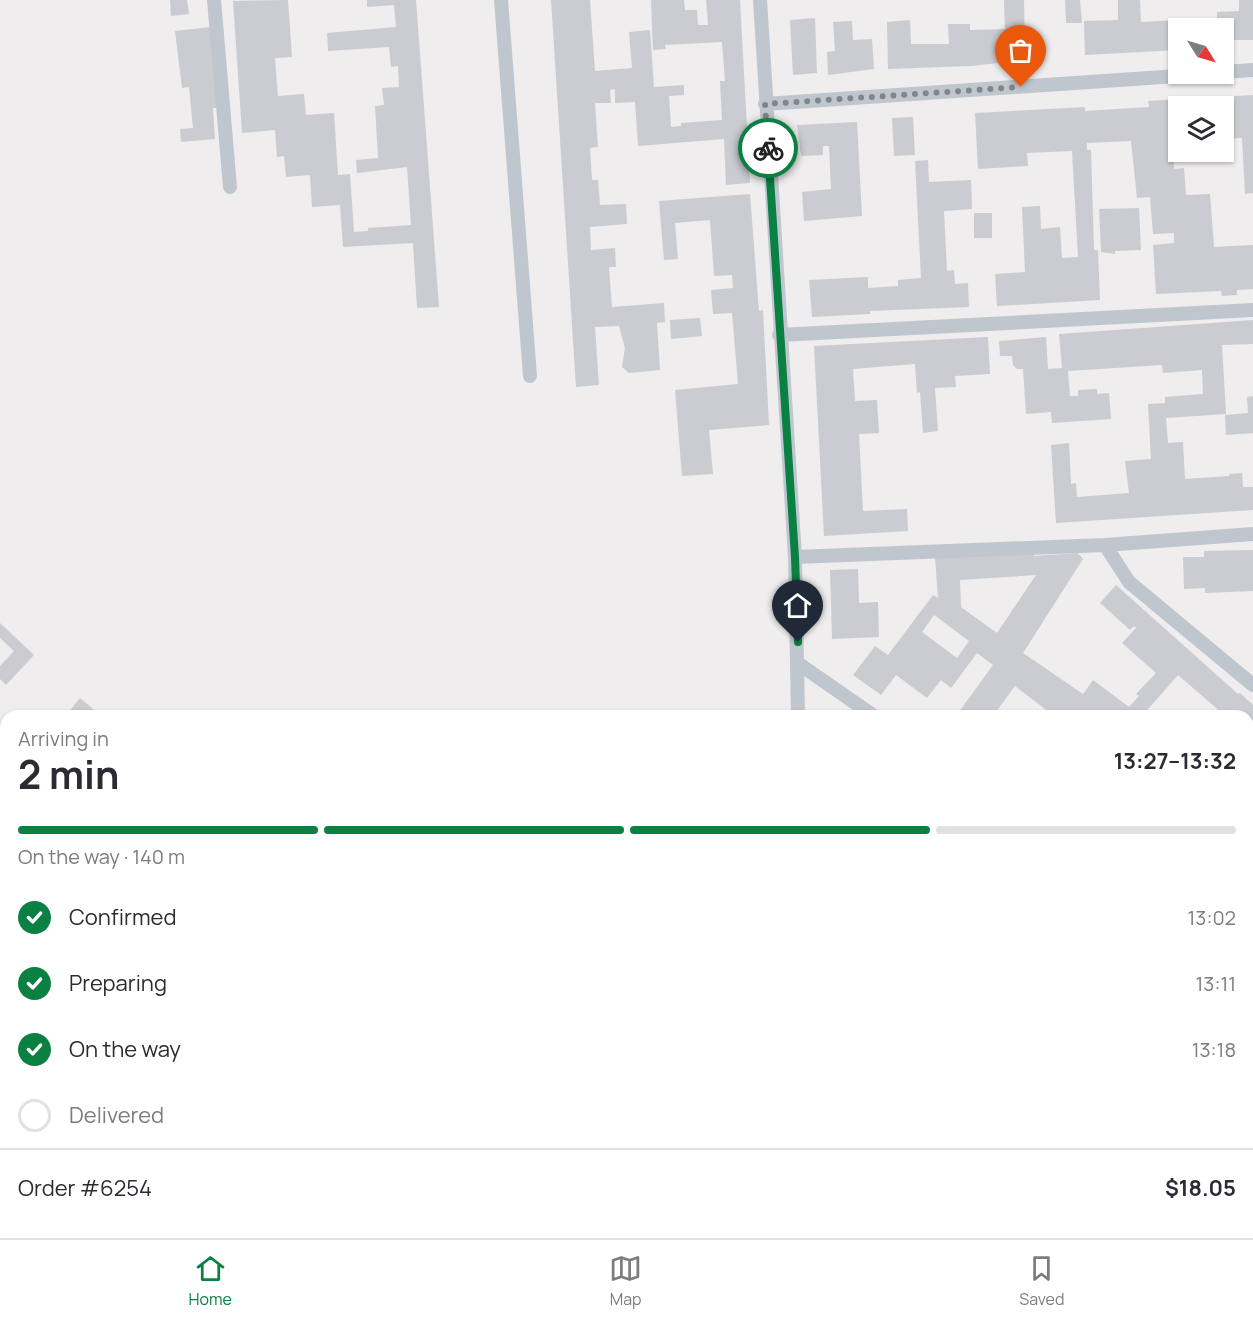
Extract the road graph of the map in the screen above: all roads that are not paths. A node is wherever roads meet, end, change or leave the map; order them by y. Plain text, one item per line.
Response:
1 (214, 0) edge
2 (501, 0) edge
3 (760, 0) edge
4 (1253, 70) edge
5 (1234, 71) edge
6 (1168, 77) edge
7 (765, 104) junction
8 (230, 187) dead end
9 (1253, 310) edge
10 (779, 335) junction
11 (530, 376) dead end
12 (1253, 534) edge
13 (1105, 545) junction
14 (795, 557) junction
15 (799, 664) junction
16 (1253, 685) edge
17 (798, 710) edge
18 (865, 710) edge

1 - 8 lane
2 - 11 lane
3 - 7 lane
4 - 5 lane
6 - 7 lane
7 - 10 lane
9 - 10 lane
10 - 14 lane
12 - 13 lane
13 - 14 lane
13 - 16 lane
14 - 15 lane
15 - 17 lane
15 - 18 lane

